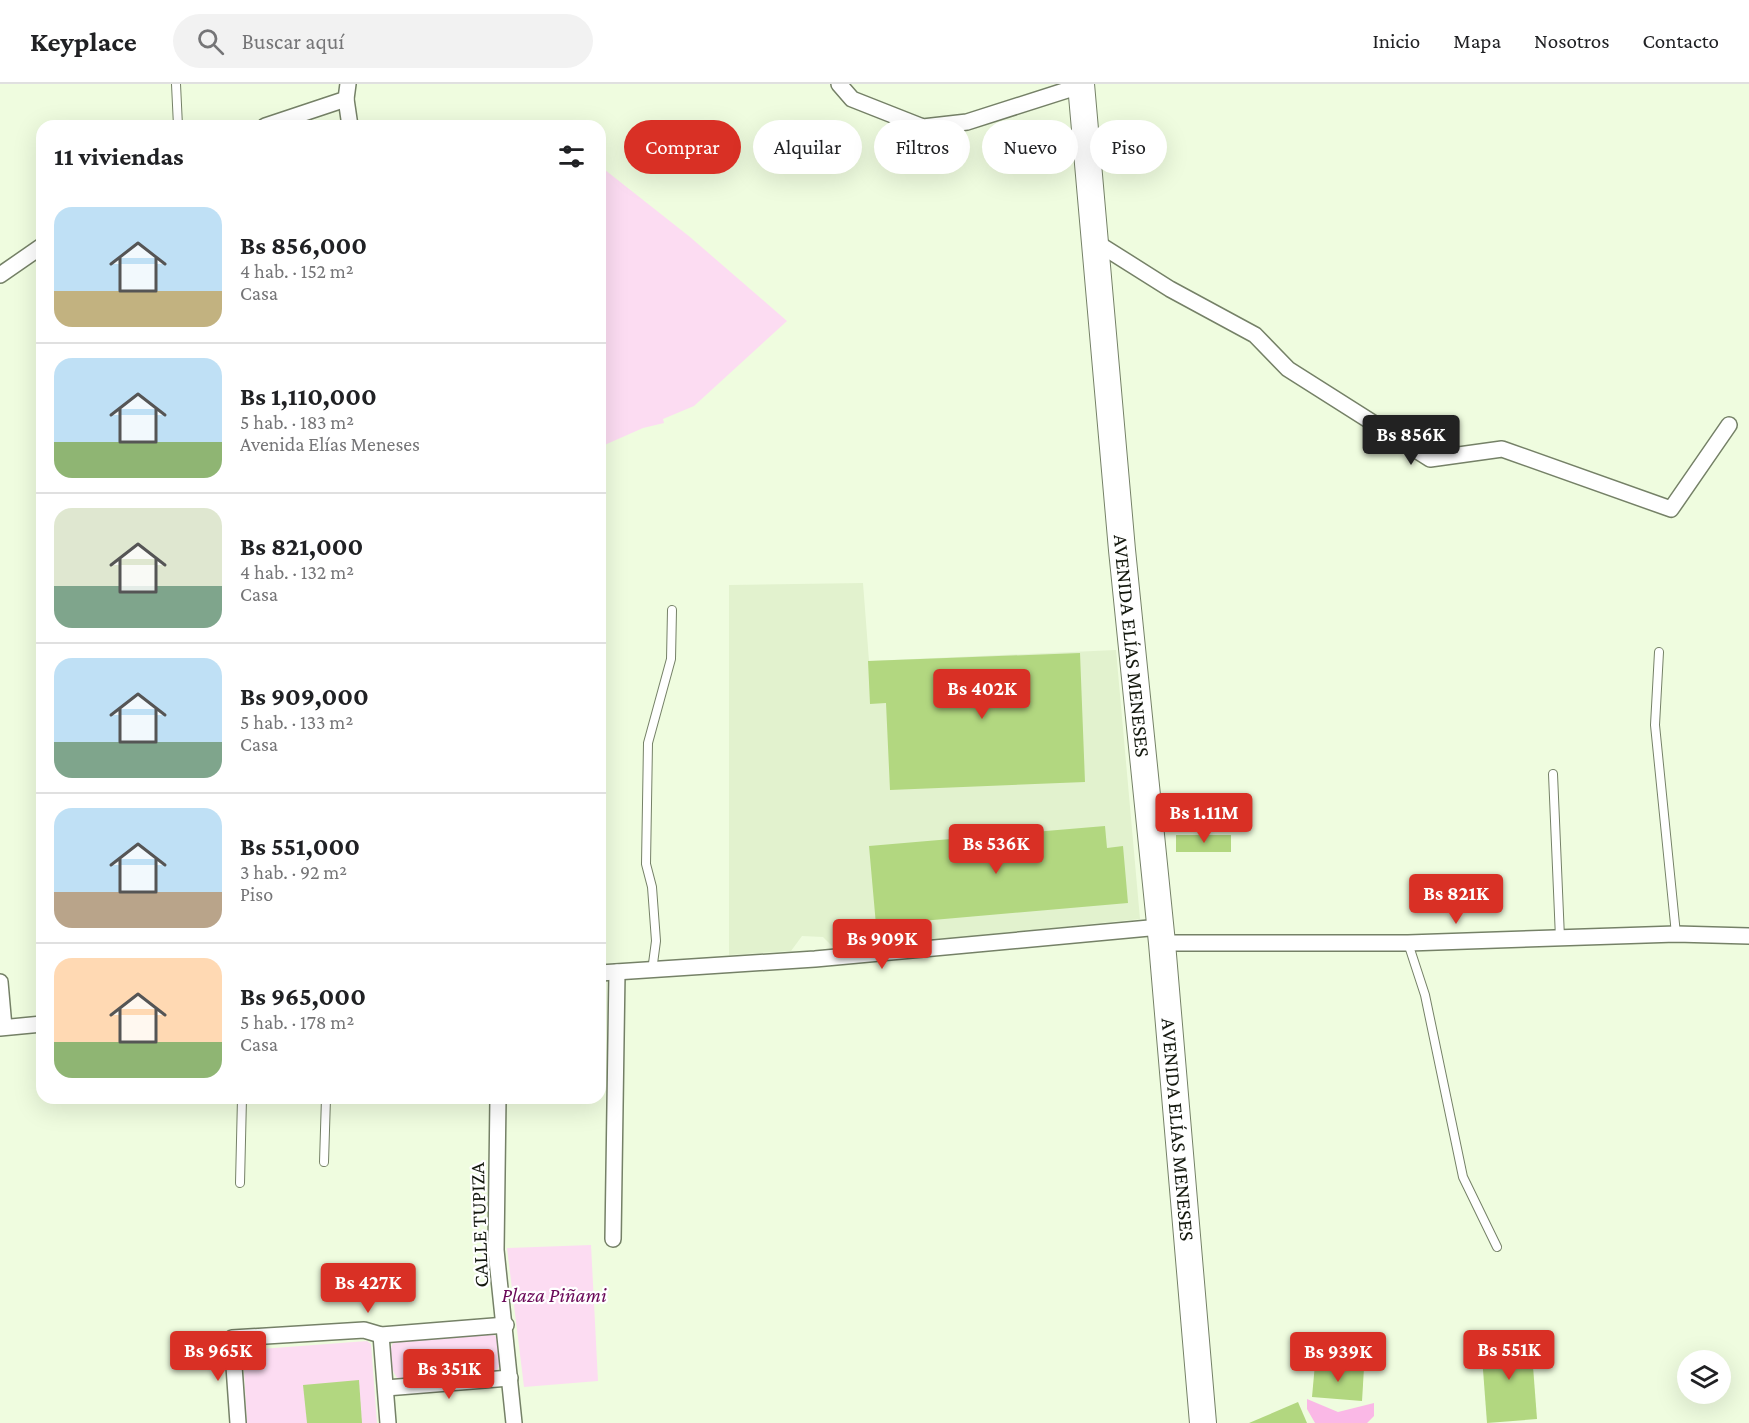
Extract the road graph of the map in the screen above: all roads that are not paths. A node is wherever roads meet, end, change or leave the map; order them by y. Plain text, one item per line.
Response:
1 (176, 84) edge
2 (839, 84) edge
3 (1083, 85) edge
4 (347, 92) edge
5 (178, 120) edge
6 (279, 120) edge
7 (350, 120) edge
8 (1094, 241) junction
9 (36, 250) edge
10 (0, 275) edge
11 (1729, 425) dead end
12 (672, 610) dead end
13 (1659, 652) dead end
14 (1553, 774) dead end
15 (1676, 934) junction
16 (1161, 935) junction
17 (1749, 936) edge
18 (1560, 938) junction
19 (1408, 943) junction
20 (652, 971) junction
21 (617, 972) junction
22 (606, 973) edge
23 (0, 982) edge
24 (36, 1024) edge
25 (2, 1027) edge
26 (242, 1104) edge
27 (326, 1104) edge
28 (498, 1104) edge
29 (324, 1162) dead end
30 (240, 1183) dead end
31 (613, 1239) dead end
32 (1497, 1247) dead end
33 (506, 1325) junction
34 (381, 1335) junction
35 (510, 1378) junction
36 (386, 1388) junction
37 (238, 1423) edge
38 (388, 1423) edge
39 (514, 1423) edge
40 (1203, 1423) edge

1 - 5 lane
2 - 3 street
3 - 8 main road, AVENIDA ELÍAS MENESES
4 - 6 street
4 - 7 street
8 - 11 street
8 - 16 main road, AVENIDA ELÍAS MENESES
9 - 10 street
12 - 20 lane
13 - 15 lane
14 - 18 lane
15 - 17 street
15 - 18 street
16 - 19 street
16 - 20 street
16 - 40 main road, AVENIDA ELÍAS MENESES
18 - 19 street
19 - 32 lane
20 - 21 street
21 - 22 street
21 - 31 street
23 - 25 street
24 - 25 street
26 - 30 lane
27 - 29 lane
28 - 33 street, CALLE TUPIZA
33 - 34 street
33 - 35 street, CALLE TUPIZA
34 - 36 street
34 - 37 street
35 - 36 street
35 - 39 street, CALLE TUPIZA
36 - 38 street

